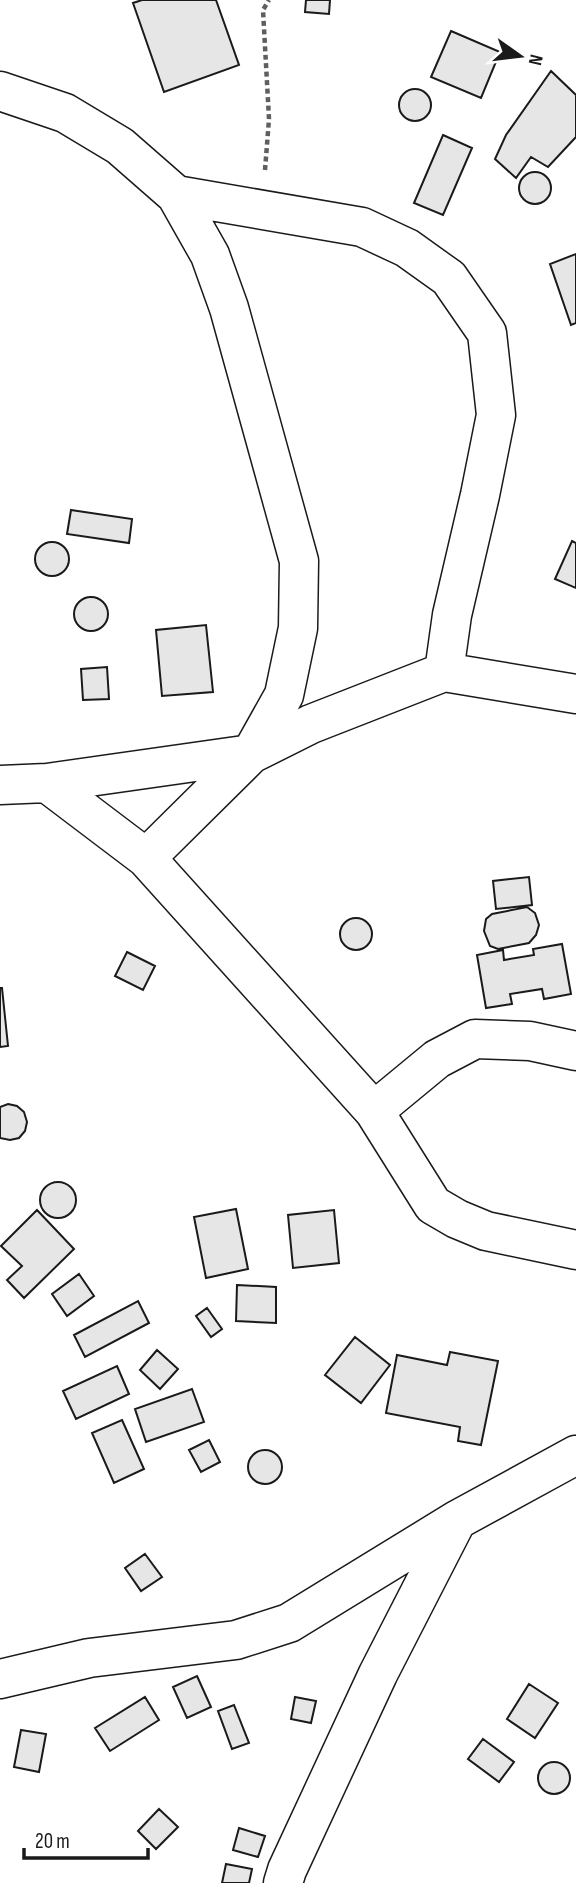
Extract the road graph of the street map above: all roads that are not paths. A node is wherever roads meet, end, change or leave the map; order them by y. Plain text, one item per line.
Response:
1 (0, 91) edge
2 (176, 195) junction
3 (443, 672) junction
4 (576, 694) edge
5 (251, 754) junction
6 (47, 783) junction
7 (0, 785) edge
8 (146, 858) junction
9 (576, 1051) edge
10 (374, 1111) junction
11 (576, 1250) edge
12 (576, 1455) edge
13 (457, 1520) junction
14 (0, 1679) edge
15 (283, 1883) edge

1 - 2 street
2 - 3 street
2 - 5 street
3 - 4 street
3 - 5 street
5 - 6 street
5 - 8 street
6 - 7 street
6 - 8 street
8 - 10 street
9 - 10 street
10 - 11 street
12 - 13 street
13 - 14 street
13 - 15 street

